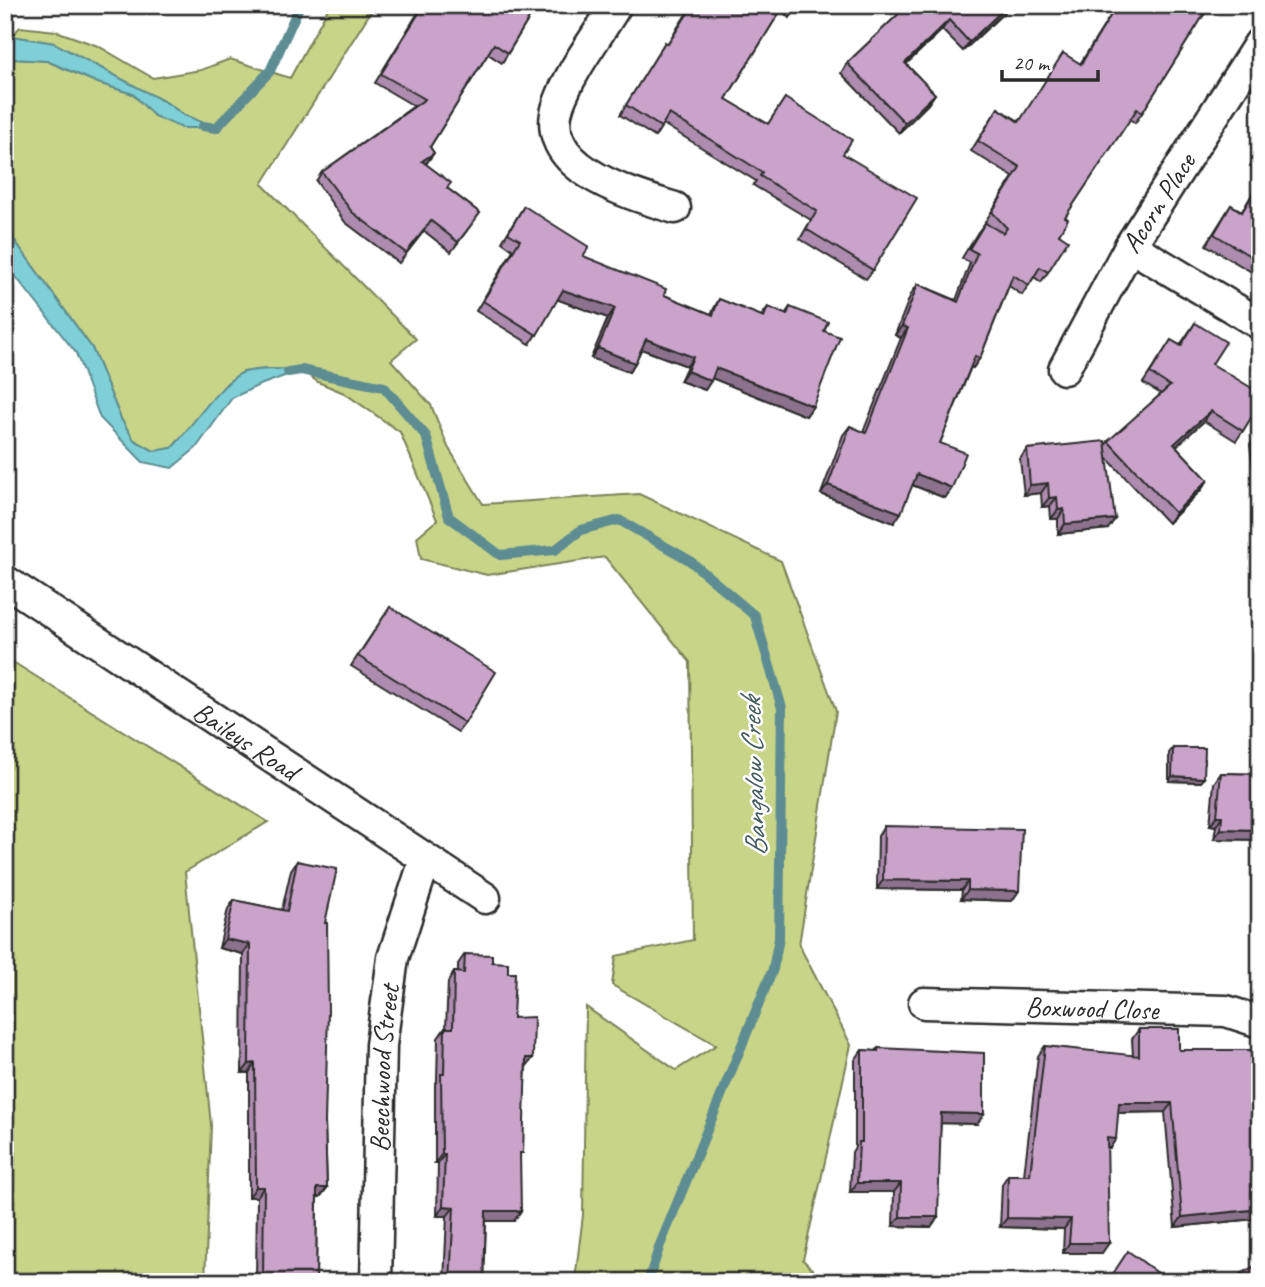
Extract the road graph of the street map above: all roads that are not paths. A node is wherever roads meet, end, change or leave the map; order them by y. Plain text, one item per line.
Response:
1 (616, 5) edge
2 (1260, 43) edge
3 (675, 208) dead end
4 (1130, 246) junction
5 (1260, 324) edge
6 (1064, 369) dead end
7 (5, 581) edge
8 (425, 860) junction
9 (485, 898) dead end
10 (924, 1003) dead end
11 (1260, 1022) edge
12 (376, 1282) edge

1 - 3 street
2 - 4 street, Acorn Place
4 - 5 street
4 - 6 street, Acorn Place
7 - 8 street, Baileys Road
8 - 9 street, Baileys Road
8 - 12 street, Beechwood Street
10 - 11 street, Boxwood Close

